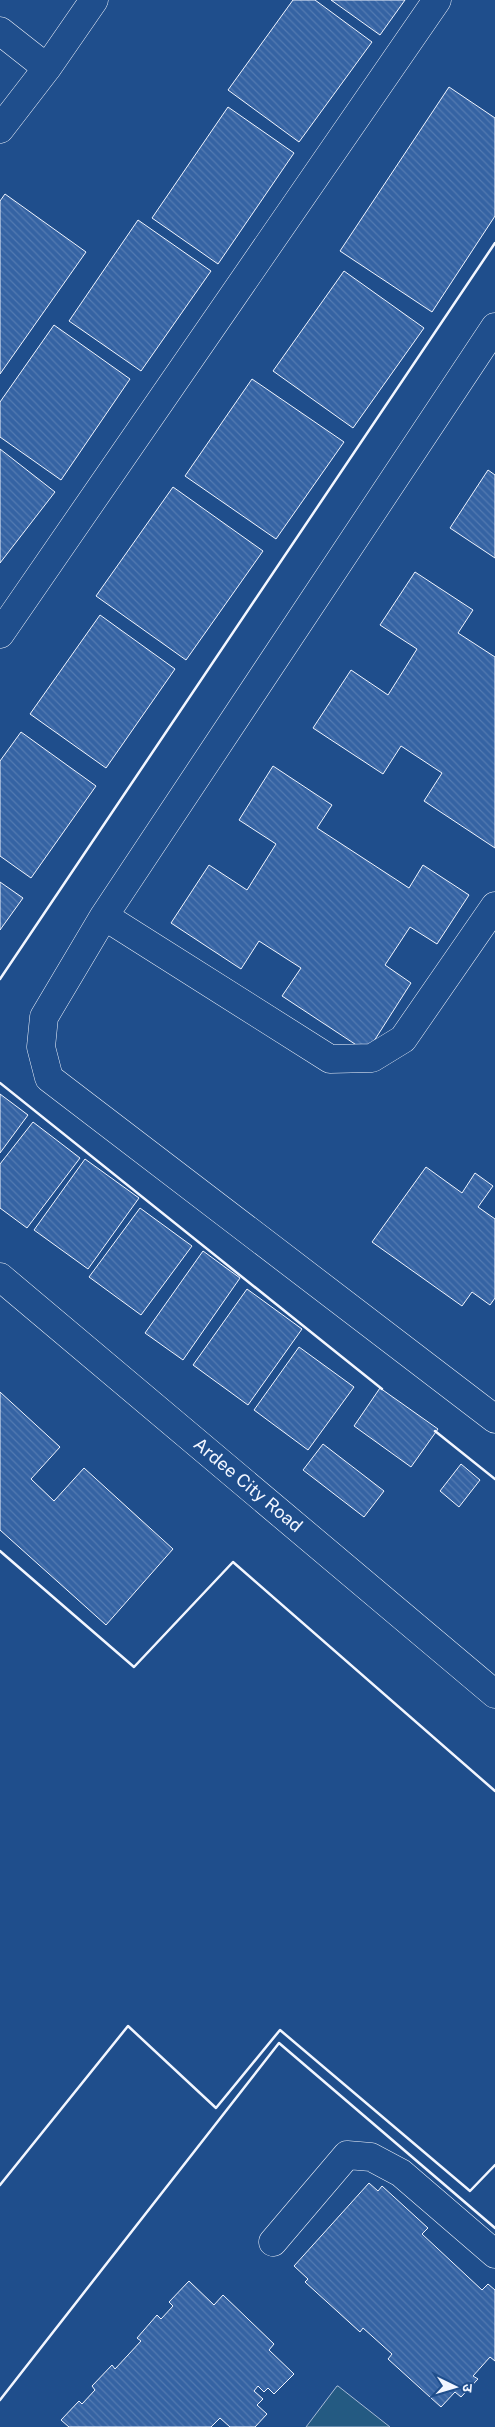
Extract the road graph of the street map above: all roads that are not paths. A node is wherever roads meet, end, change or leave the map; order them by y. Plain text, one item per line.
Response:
1 (94, 0) edge
2 (437, 0) edge
3 (0, 31) edge
4 (47, 68) junction
5 (0, 129) edge
6 (495, 327) edge
7 (0, 634) edge
8 (495, 906) edge
9 (104, 916) junction
10 (0, 1277) edge
11 (495, 1419) edge
12 (495, 1694) edge
13 (273, 2242) dead end
14 (495, 2254) edge

1 - 4 street
2 - 7 street
3 - 4 street
4 - 5 street
6 - 9 street
8 - 9 street
9 - 11 street
10 - 12 street, Ardee City Road
13 - 14 street

